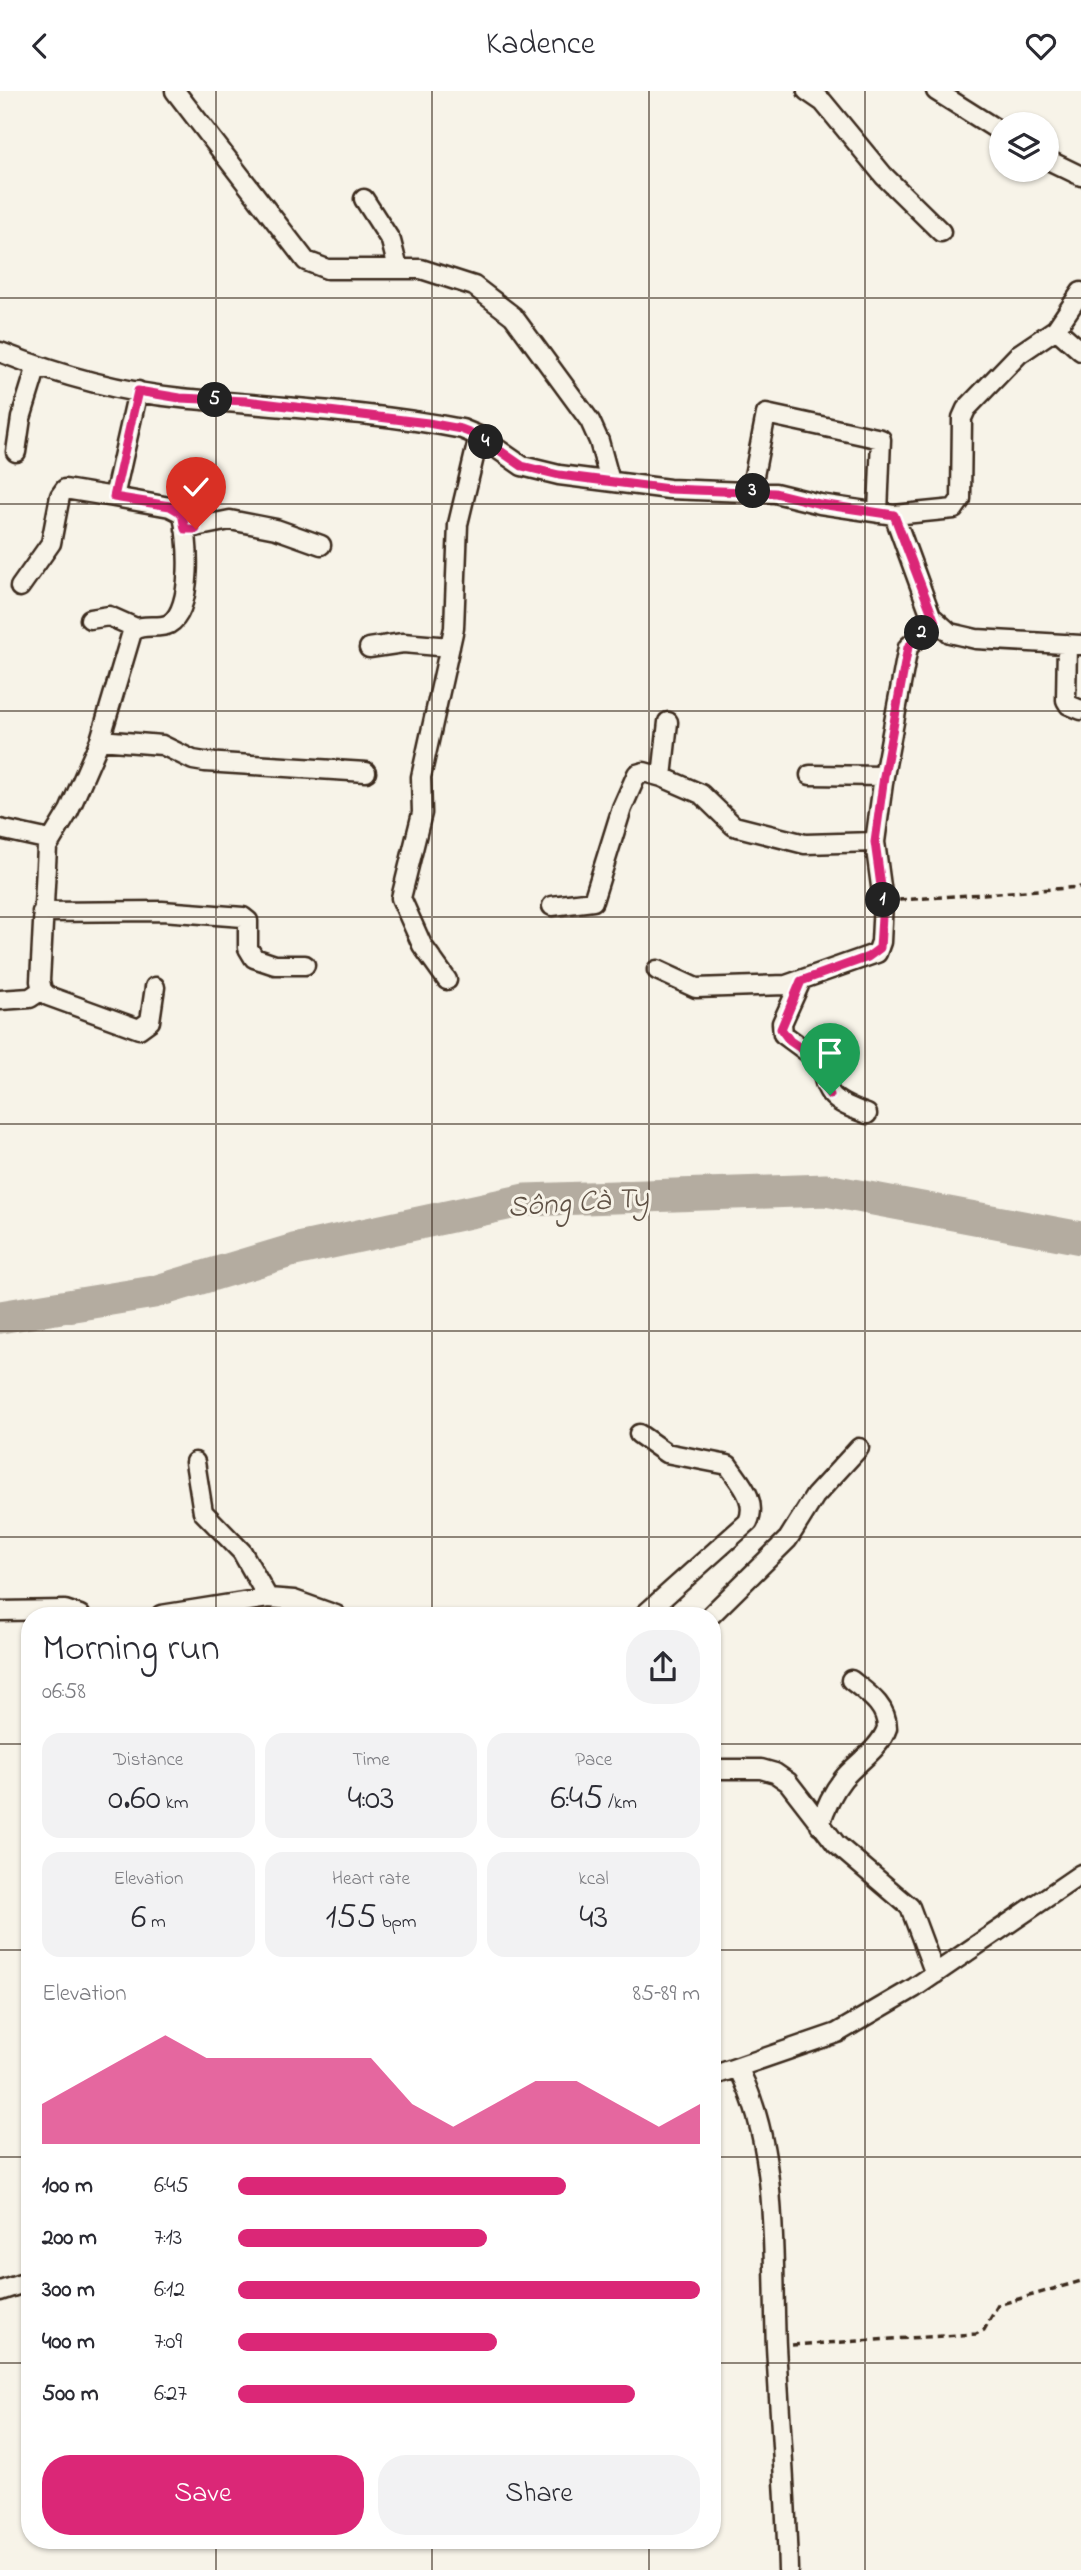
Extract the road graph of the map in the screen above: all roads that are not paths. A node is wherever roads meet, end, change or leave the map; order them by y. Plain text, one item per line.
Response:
1 (175, 91) edge
2 (807, 91) edge
3 (936, 91) edge
4 (989, 124) edge
5 (1059, 165) edge
6 (1081, 176) edge
7 (364, 199) dead end
8 (941, 232) dead end
9 (398, 268) junction
10 (1081, 292) edge
11 (1056, 328) junction
12 (1081, 351) edge
13 (0, 352) edge
14 (37, 366) junction
15 (138, 391) junction
16 (479, 436) junction
17 (16, 453) dead end
18 (610, 481) junction
19 (751, 491) junction
20 (114, 497) junction
21 (886, 514) junction
22 (185, 529) junction
23 (321, 545) dead end
24 (20, 587) dead end
25 (90, 619) dead end
26 (935, 622) junction
27 (136, 628) junction
28 (1074, 645) edge
29 (450, 647) junction
30 (369, 648) dead end
31 (1081, 710) edge
32 (668, 722) dead end
33 (100, 740) junction
34 (366, 772) dead end
35 (810, 775) dead end
36 (884, 776) junction
37 (662, 777) junction
38 (0, 829) edge
39 (50, 839) junction
40 (875, 842) junction
41 (552, 906) dead end
42 (42, 912) junction
43 (305, 965) dead end
44 (657, 969) dead end
45 (447, 980) dead end
46 (801, 981) junction
47 (155, 987) dead end
48 (42, 990) junction
49 (0, 1000) edge
50 (867, 1114) dead end
51 (639, 1434) dead end
52 (859, 1448) dead end
53 (195, 1462) dead end
54 (268, 1598) junction
55 (211, 1607) edge
56 (316, 1607) edge
57 (653, 1607) edge
58 (719, 1607) edge
59 (0, 1611) edge
60 (21, 1611) edge
61 (851, 1680) dead end
62 (721, 1769) edge
63 (820, 1825) junction
64 (1081, 1874) edge
65 (934, 1974) junction
66 (737, 2068) junction
67 (721, 2073) edge
68 (21, 2284) edge
69 (0, 2291) edge
70 (788, 2570) edge

1 - 9 street
2 - 8 street
3 - 4 street
5 - 6 street
7 - 9 street
9 - 18 street
10 - 11 street
11 - 12 street
11 - 21 street
13 - 14 street
14 - 15 street
14 - 17 street
15 - 16 street
15 - 20 street
16 - 18 street
16 - 29 street
18 - 19 street
19 - 21 street
19 - 21 street
20 - 22 street
20 - 24 street
21 - 26 street
22 - 23 street
22 - 27 street
25 - 27 street
26 - 28 street
26 - 36 street
27 - 33 street
28 - 31 street
29 - 30 street
29 - 45 street
32 - 37 street
33 - 34 street
33 - 39 street
35 - 36 street
36 - 40 street
37 - 40 street
37 - 41 street
38 - 39 street
39 - 42 street
40 - 46 street
42 - 43 street
42 - 48 street
44 - 46 street
46 - 50 street
47 - 48 street
48 - 49 street
51 - 57 street
52 - 58 street
53 - 54 street
54 - 55 street
54 - 56 street
59 - 60 street
61 - 63 street
62 - 63 street
63 - 65 street
64 - 65 street
65 - 66 street
66 - 67 street
66 - 70 street
68 - 69 street

